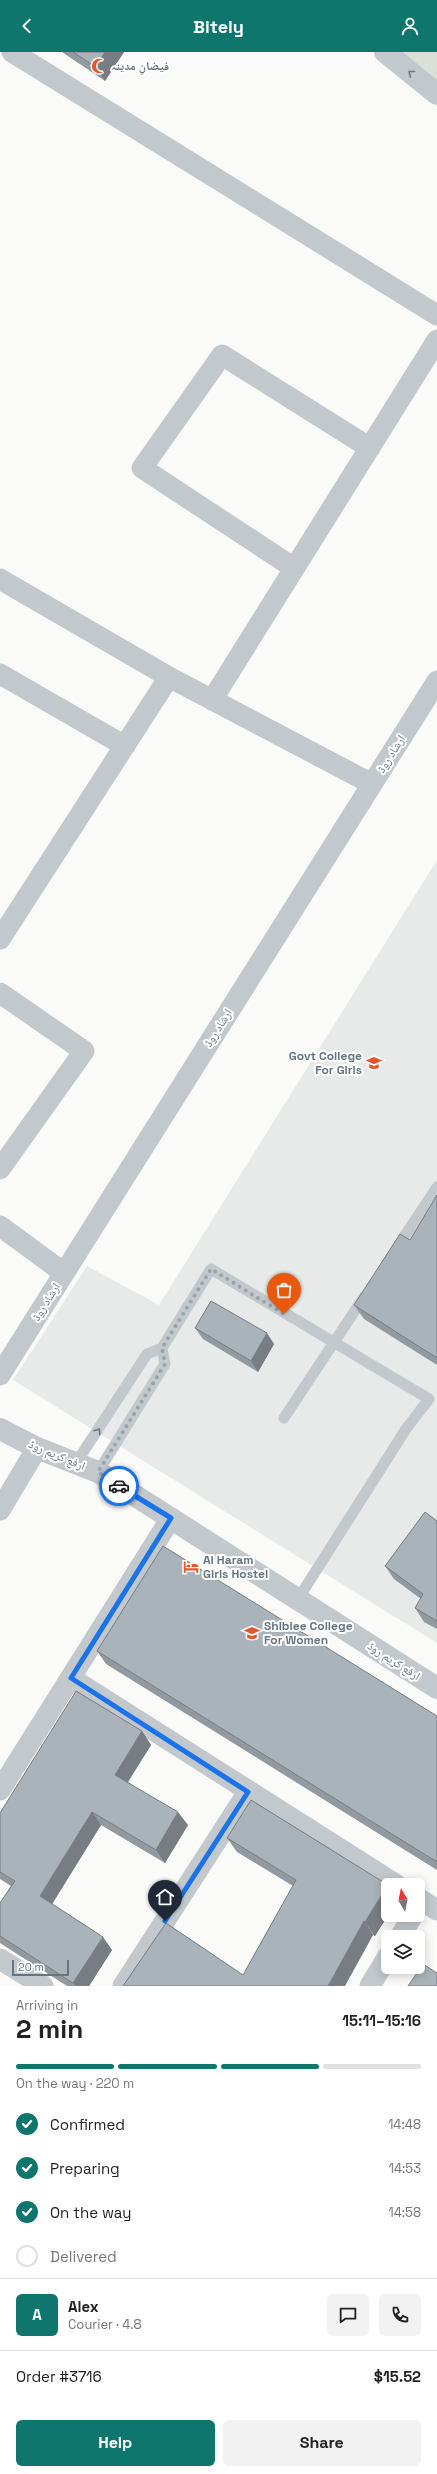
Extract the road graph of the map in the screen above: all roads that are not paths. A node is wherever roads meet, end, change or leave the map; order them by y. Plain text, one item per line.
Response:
1 (12, 52) edge
2 (386, 52) edge
3 (437, 94) edge
4 (437, 315) edge
5 (437, 340) edge
6 (370, 448) junction
7 (294, 568) junction
8 (0, 579) edge
9 (0, 674) edge
10 (169, 677) junction
11 (437, 681) edge
12 (212, 700) junction
13 (125, 746) junction
14 (372, 784) junction
15 (0, 939) edge
16 (0, 993) edge
17 (0, 1169) edge
18 (437, 1187) edge
19 (0, 1226) edge
20 (390, 1259) edge
21 (64, 1272) junction
22 (372, 1285) edge
23 (334, 1344) junction
24 (162, 1348) junction
25 (0, 1375) edge
26 (433, 1401) edge
27 (284, 1418) dead end
28 (0, 1429) edge
29 (37, 1448) junction
30 (76, 1464) junction
31 (98, 1472) junction
32 (0, 1510) edge
33 (171, 1518) junction
34 (298, 1599) junction
35 (71, 1678) junction
36 (437, 1688) edge
37 (0, 1790) edge
38 (248, 1792) junction
39 (386, 1878) edge
40 (0, 1959) edge
41 (381, 1968) edge
42 (43, 1986) edge
43 (123, 1986) edge
44 (370, 1986) edge

1 - 4 street
3 -> 2 street
5 - 6 street
6 - 7 street
6 - 7 street
7 - 12 street
8 - 10 street
9 - 13 street
10 - 12 street
10 - 13 street
11 - 14 street, ارشاد روڈ
12 - 14 street
13 - 15 street
14 - 21 street, ارشاد روڈ
16 - 17 street
18 - 20 lane
19 - 21 street
21 - 25 street, ارشاد روڈ
22 - 23 lane
23 - 24 lane
23 - 26 lane
23 - 27 lane
30 -> 24 lane
24 - 31 lane
26 - 34 lane
28 - 29 street, ارفع کریم روڈ
29 - 30 street, ارفع کریم روڈ
29 - 32 street
30 - 31 street, ارفع کریم روڈ
31 - 33 street, ارفع کریم روڈ
33 - 34 street, ارفع کریم روڈ
33 - 35 street
34 - 36 street, ارفع کریم روڈ
35 - 37 street
35 - 38 street
38 - 39 street
38 - 43 street
40 - 42 street
41 - 44 street

